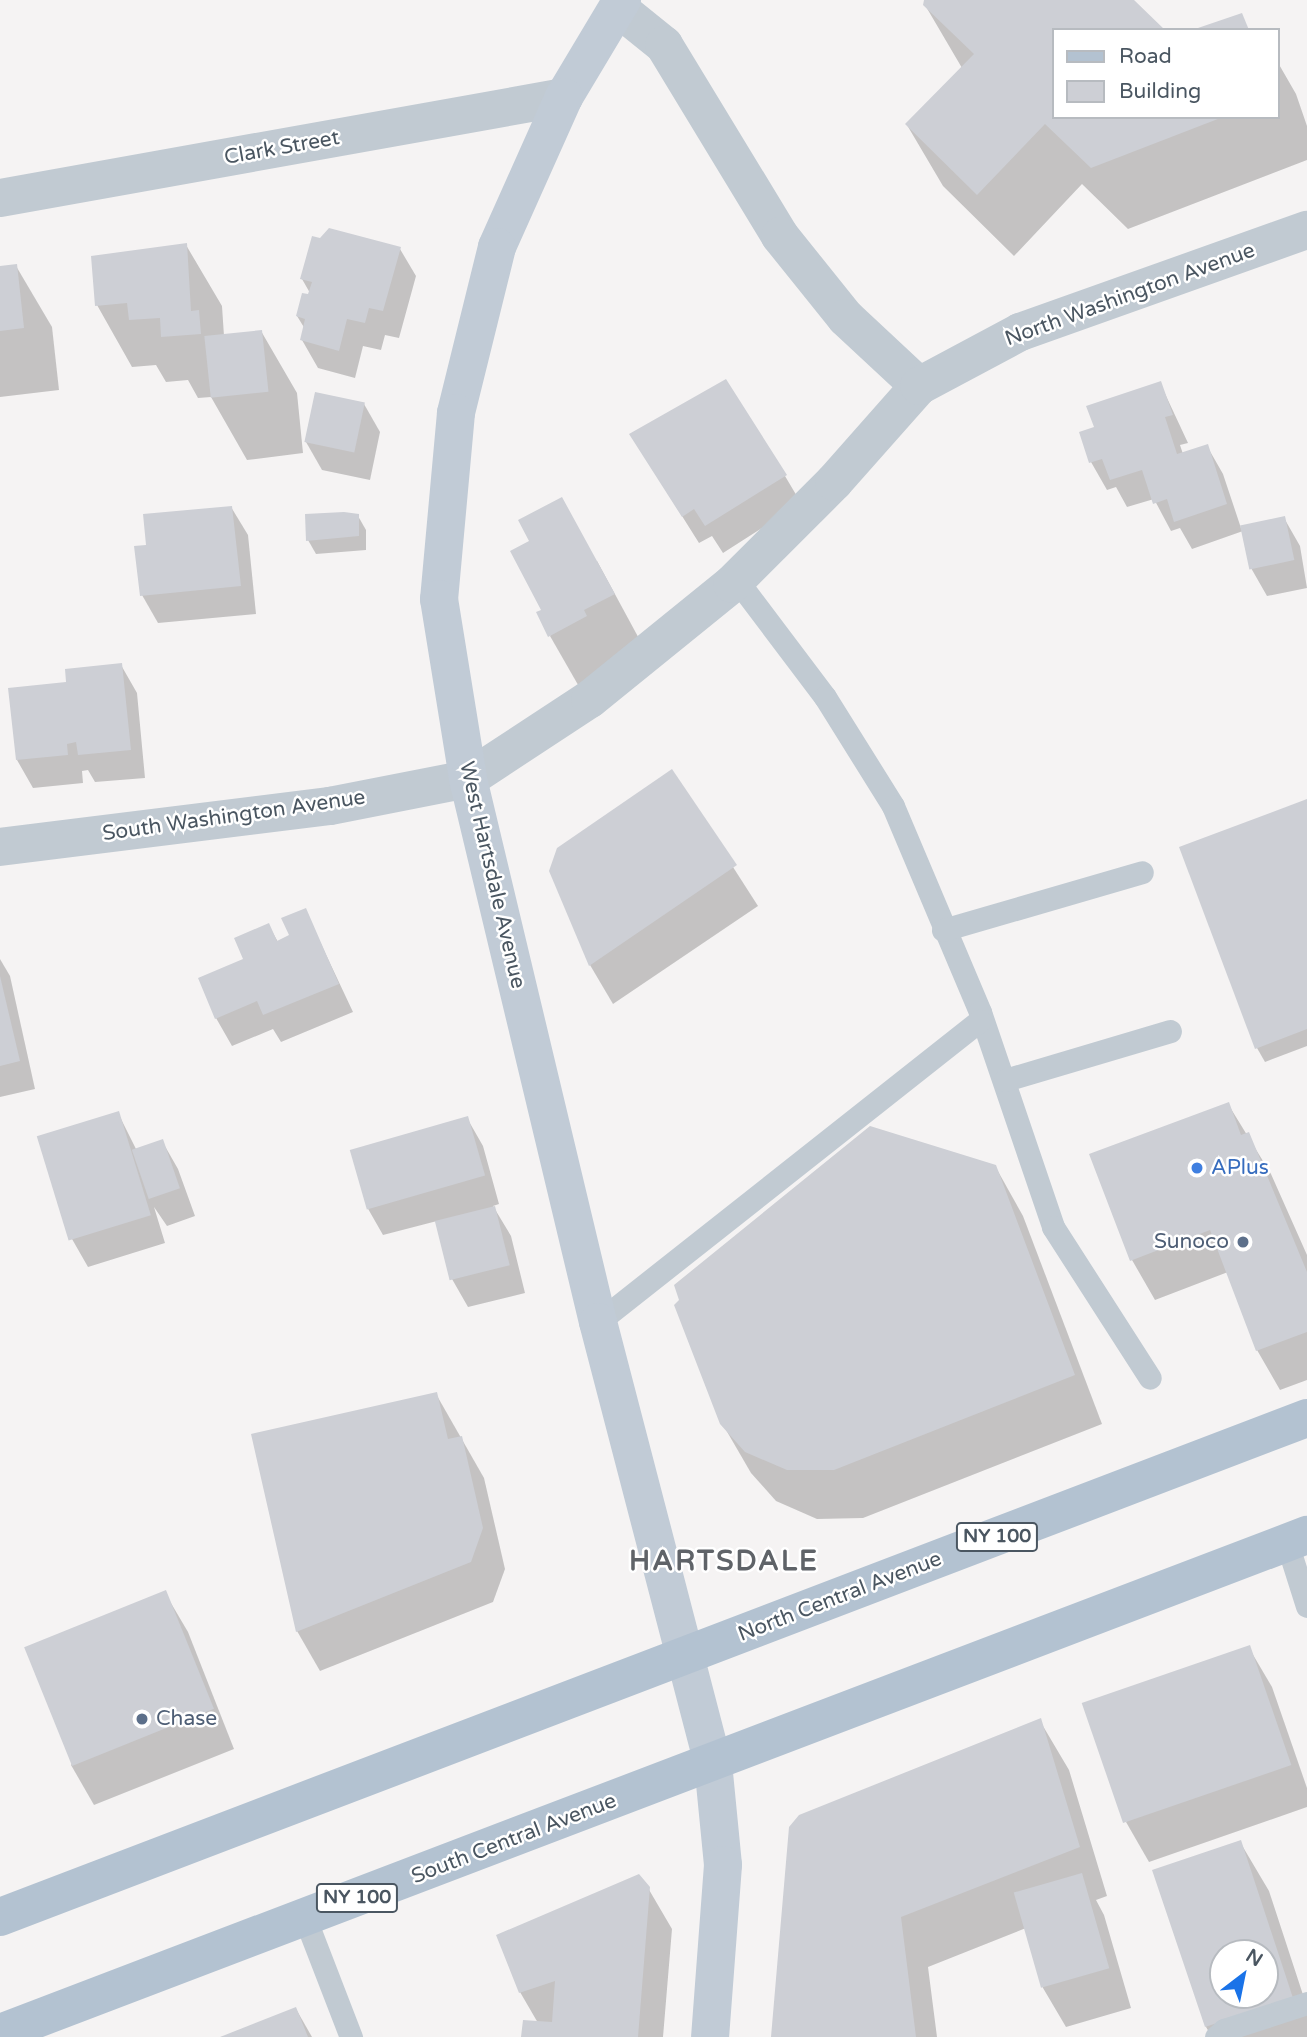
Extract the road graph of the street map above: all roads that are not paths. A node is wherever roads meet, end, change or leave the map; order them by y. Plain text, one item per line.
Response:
1 (620, 4) edge
2 (564, 97) junction
3 (0, 198) edge
4 (1307, 230) edge
5 (919, 386) junction
6 (736, 579) junction
7 (468, 779) junction
8 (0, 847) edge
9 (1142, 872) dead end
10 (943, 930) junction
11 (979, 1021) junction
12 (1170, 1031) dead end
13 (1005, 1080) junction
14 (598, 1322) junction
15 (1150, 1378) dead end
16 (1307, 1418) edge
17 (1297, 1539) edge
18 (1307, 1606) edge
19 (688, 1656) junction
20 (713, 1763) junction
21 (0, 1917) edge
22 (305, 1917) junction
23 (1307, 2003) edge
24 (8, 2033) edge
25 (351, 2037) edge
26 (710, 2037) edge
27 (1216, 2037) edge

1 - 2 main road, West Hartsdale Avenue
1 - 5 street
2 - 3 street, Clark Street
2 - 7 main road, West Hartsdale Avenue
4 - 5 street, North Washington Avenue
5 - 6 street, North Washington Avenue
6 - 7 street, North Washington Avenue
6 - 10 lane
7 - 8 street, South Washington Avenue
7 - 14 main road, West Hartsdale Avenue
9 - 10 lane
10 - 11 lane
11 - 13 lane
11 - 14 lane
12 - 13 lane
13 - 15 lane
14 - 19 main road, West Hartsdale Avenue
16 - 19 main road, North Central Avenue / NY 100
17 - 18 lane
17 - 20 main road, NY 100
19 - 20 main road, West Hartsdale Avenue
19 - 21 main road, NY 100
20 - 22 main road, South Central Avenue / NY 100
20 - 26 main road, West Hartsdale Avenue
22 - 24 main road, South Central Avenue / NY 100
22 - 25 lane
23 - 27 lane

